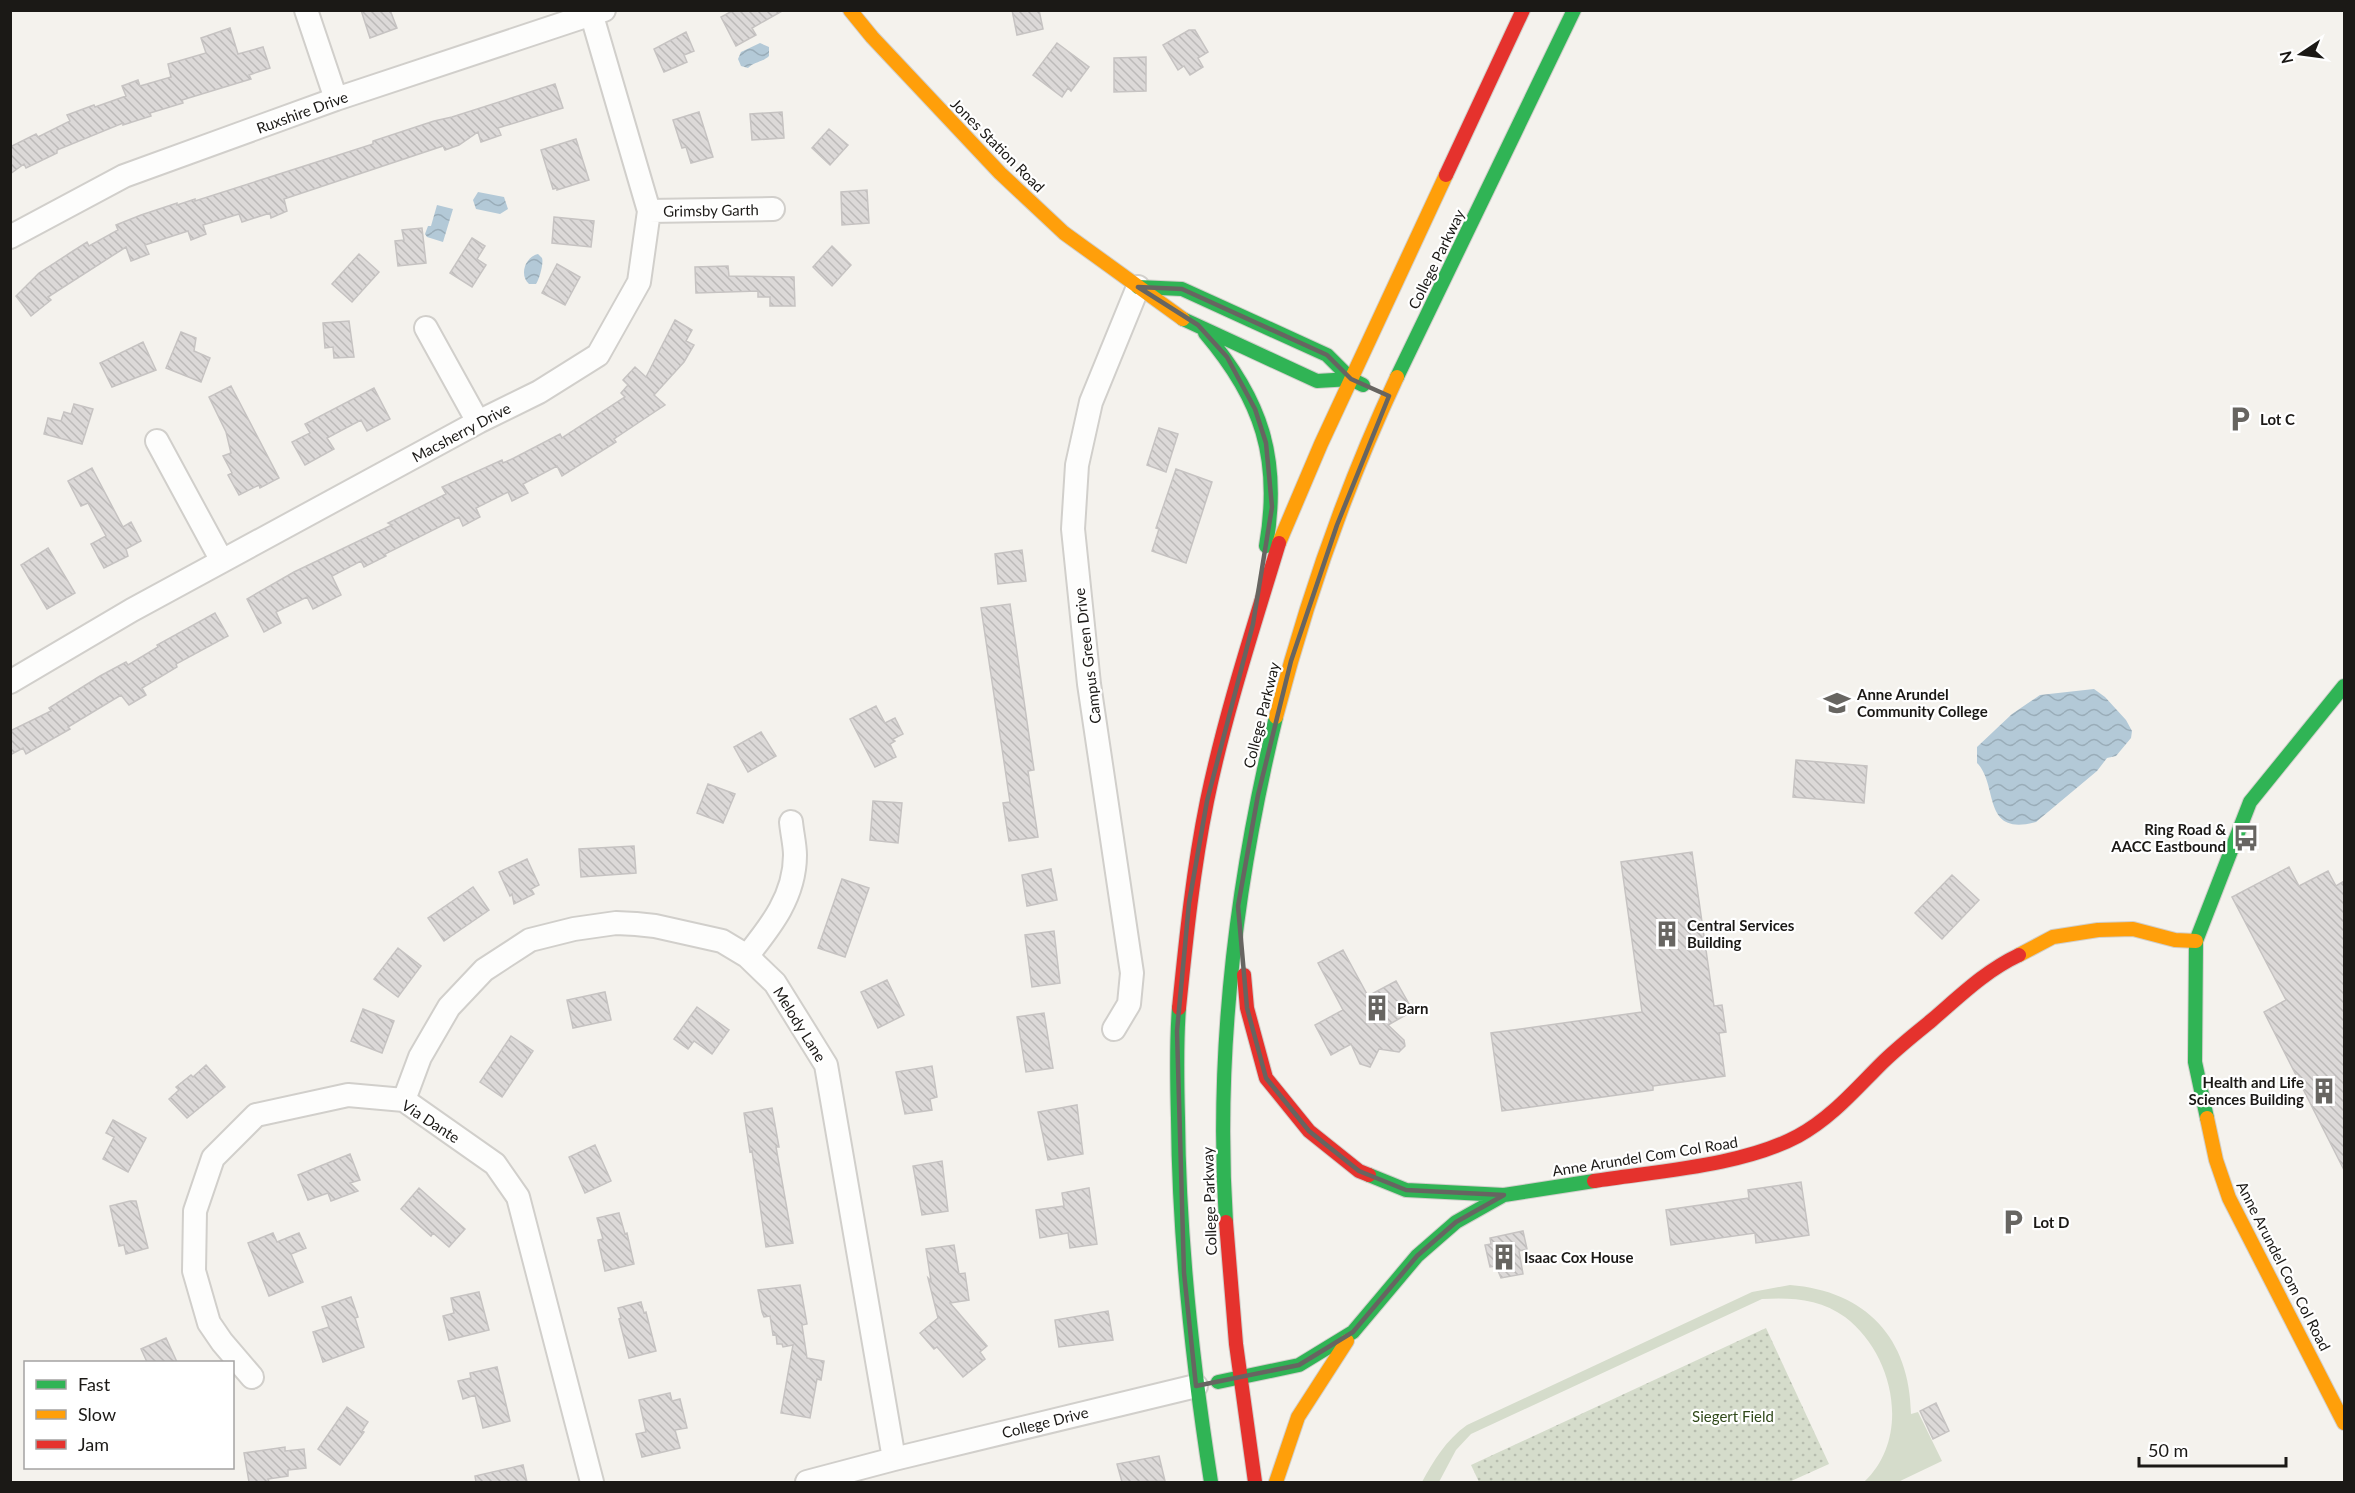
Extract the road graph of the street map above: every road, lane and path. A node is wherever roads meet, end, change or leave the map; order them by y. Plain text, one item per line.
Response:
1 (306, 10) edge
2 (850, 10) edge
3 (1523, 10) edge
4 (1574, 10) edge
5 (598, 13) edge
6 (336, 99) junction
7 (773, 209) dead end
8 (649, 211) junction
9 (10, 237) edge
10 (1138, 287) junction
11 (1198, 325) junction
12 (426, 328) dead end
13 (1351, 379) junction
14 (1389, 396) junction
15 (478, 422) junction
16 (157, 441) dead end
17 (222, 561) junction
18 (1253, 624) junction
19 (10, 682) edge
20 (2344, 686) edge
21 (791, 822) dead end
22 (1238, 906) junction
23 (2196, 941) junction
24 (747, 956) junction
25 (1114, 1029) dead end
26 (404, 1100) junction
27 (1504, 1195) junction
28 (1353, 1332) junction
29 (252, 1377) dead end
30 (1239, 1378) junction
31 (1196, 1386) junction
32 (2344, 1423) edge
33 (894, 1459) junction
34 (592, 1482) edge
35 (807, 1482) edge
36 (1211, 1482) edge
37 (1255, 1482) edge
38 (1276, 1482) edge

1 - 6 street
2 - 10 main road, Jones Station Road
3 - 13 main road, College Parkway
4 - 14 main road, College Parkway
5 - 6 street, Ruxshire Drive
5 - 8 street, Macsherry Drive
6 - 9 street, Ruxshire Drive
7 - 8 street, Grimsby Garth
8 - 15 street, Macsherry Drive
10 - 11 main road, Jones Station Road
10 - 13 main road, Jones Station Road
10 - 25 street, Campus Green Drive
11 - 13 main road, Jones Station Road
11 - 18 main road
12 - 15 street
13 - 14 main road, Jones Station Road
13 - 18 main road, College Parkway
14 - 22 main road, College Parkway
15 - 17 street, Macsherry Drive
16 - 17 street
17 - 19 street, Macsherry Drive
18 - 31 main road, College Parkway
20 - 23 main road, Anne Arundel Com Col Road
21 - 24 street
22 - 27 main road
22 - 30 main road, College Parkway
23 - 27 main road, Anne Arundel Com Col Road
23 - 32 main road, Anne Arundel Com Col Road
24 - 26 street, Melody Lane
24 - 33 street, Melody Lane
26 - 29 street, Via Dante
26 - 34 street, Via Dante
27 - 28 main road, Anne Arundel Com Col Road
28 - 30 main road, Anne Arundel Com Col Road
28 - 38 main road
30 - 31 main road, Anne Arundel Com Col Road
30 - 37 main road, College Parkway
31 - 33 street, College Drive
31 - 36 main road, College Parkway
33 - 35 street, College Drive

